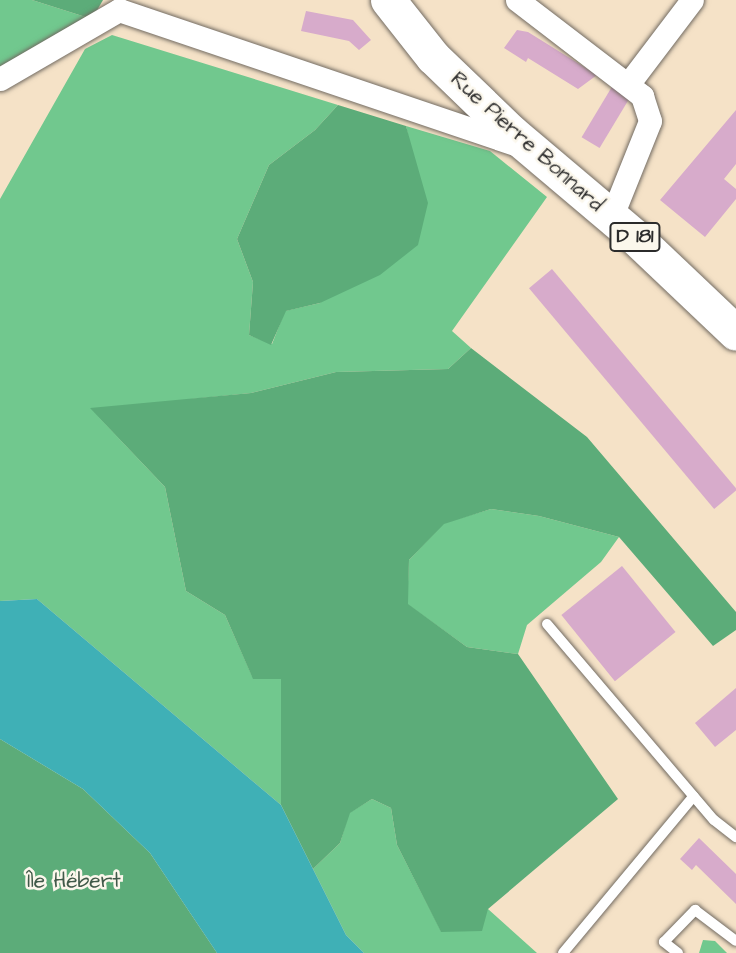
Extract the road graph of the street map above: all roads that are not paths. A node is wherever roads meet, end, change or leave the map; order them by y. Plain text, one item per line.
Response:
1 (388, 0) edge
2 (517, 0) edge
3 (692, 0) edge
4 (0, 79) edge
5 (629, 83) junction
6 (529, 148) junction
7 (611, 218) junction
8 (736, 333) edge
9 (547, 624) dead end
10 (694, 796) junction
11 (736, 837) edge
12 (736, 941) edge
13 (563, 953) edge
14 (678, 953) edge

1 - 6 main road, Rue Pierre Bonnard / D 181
2 - 5 street
3 - 5 street
4 - 6 street
5 - 7 street
6 - 7 main road, Rue Pierre Bonnard / D 181
7 - 8 main road, Rue Pierre Bonnard / D 181
9 - 10 lane
10 - 11 lane
10 - 13 lane
12 - 14 lane

